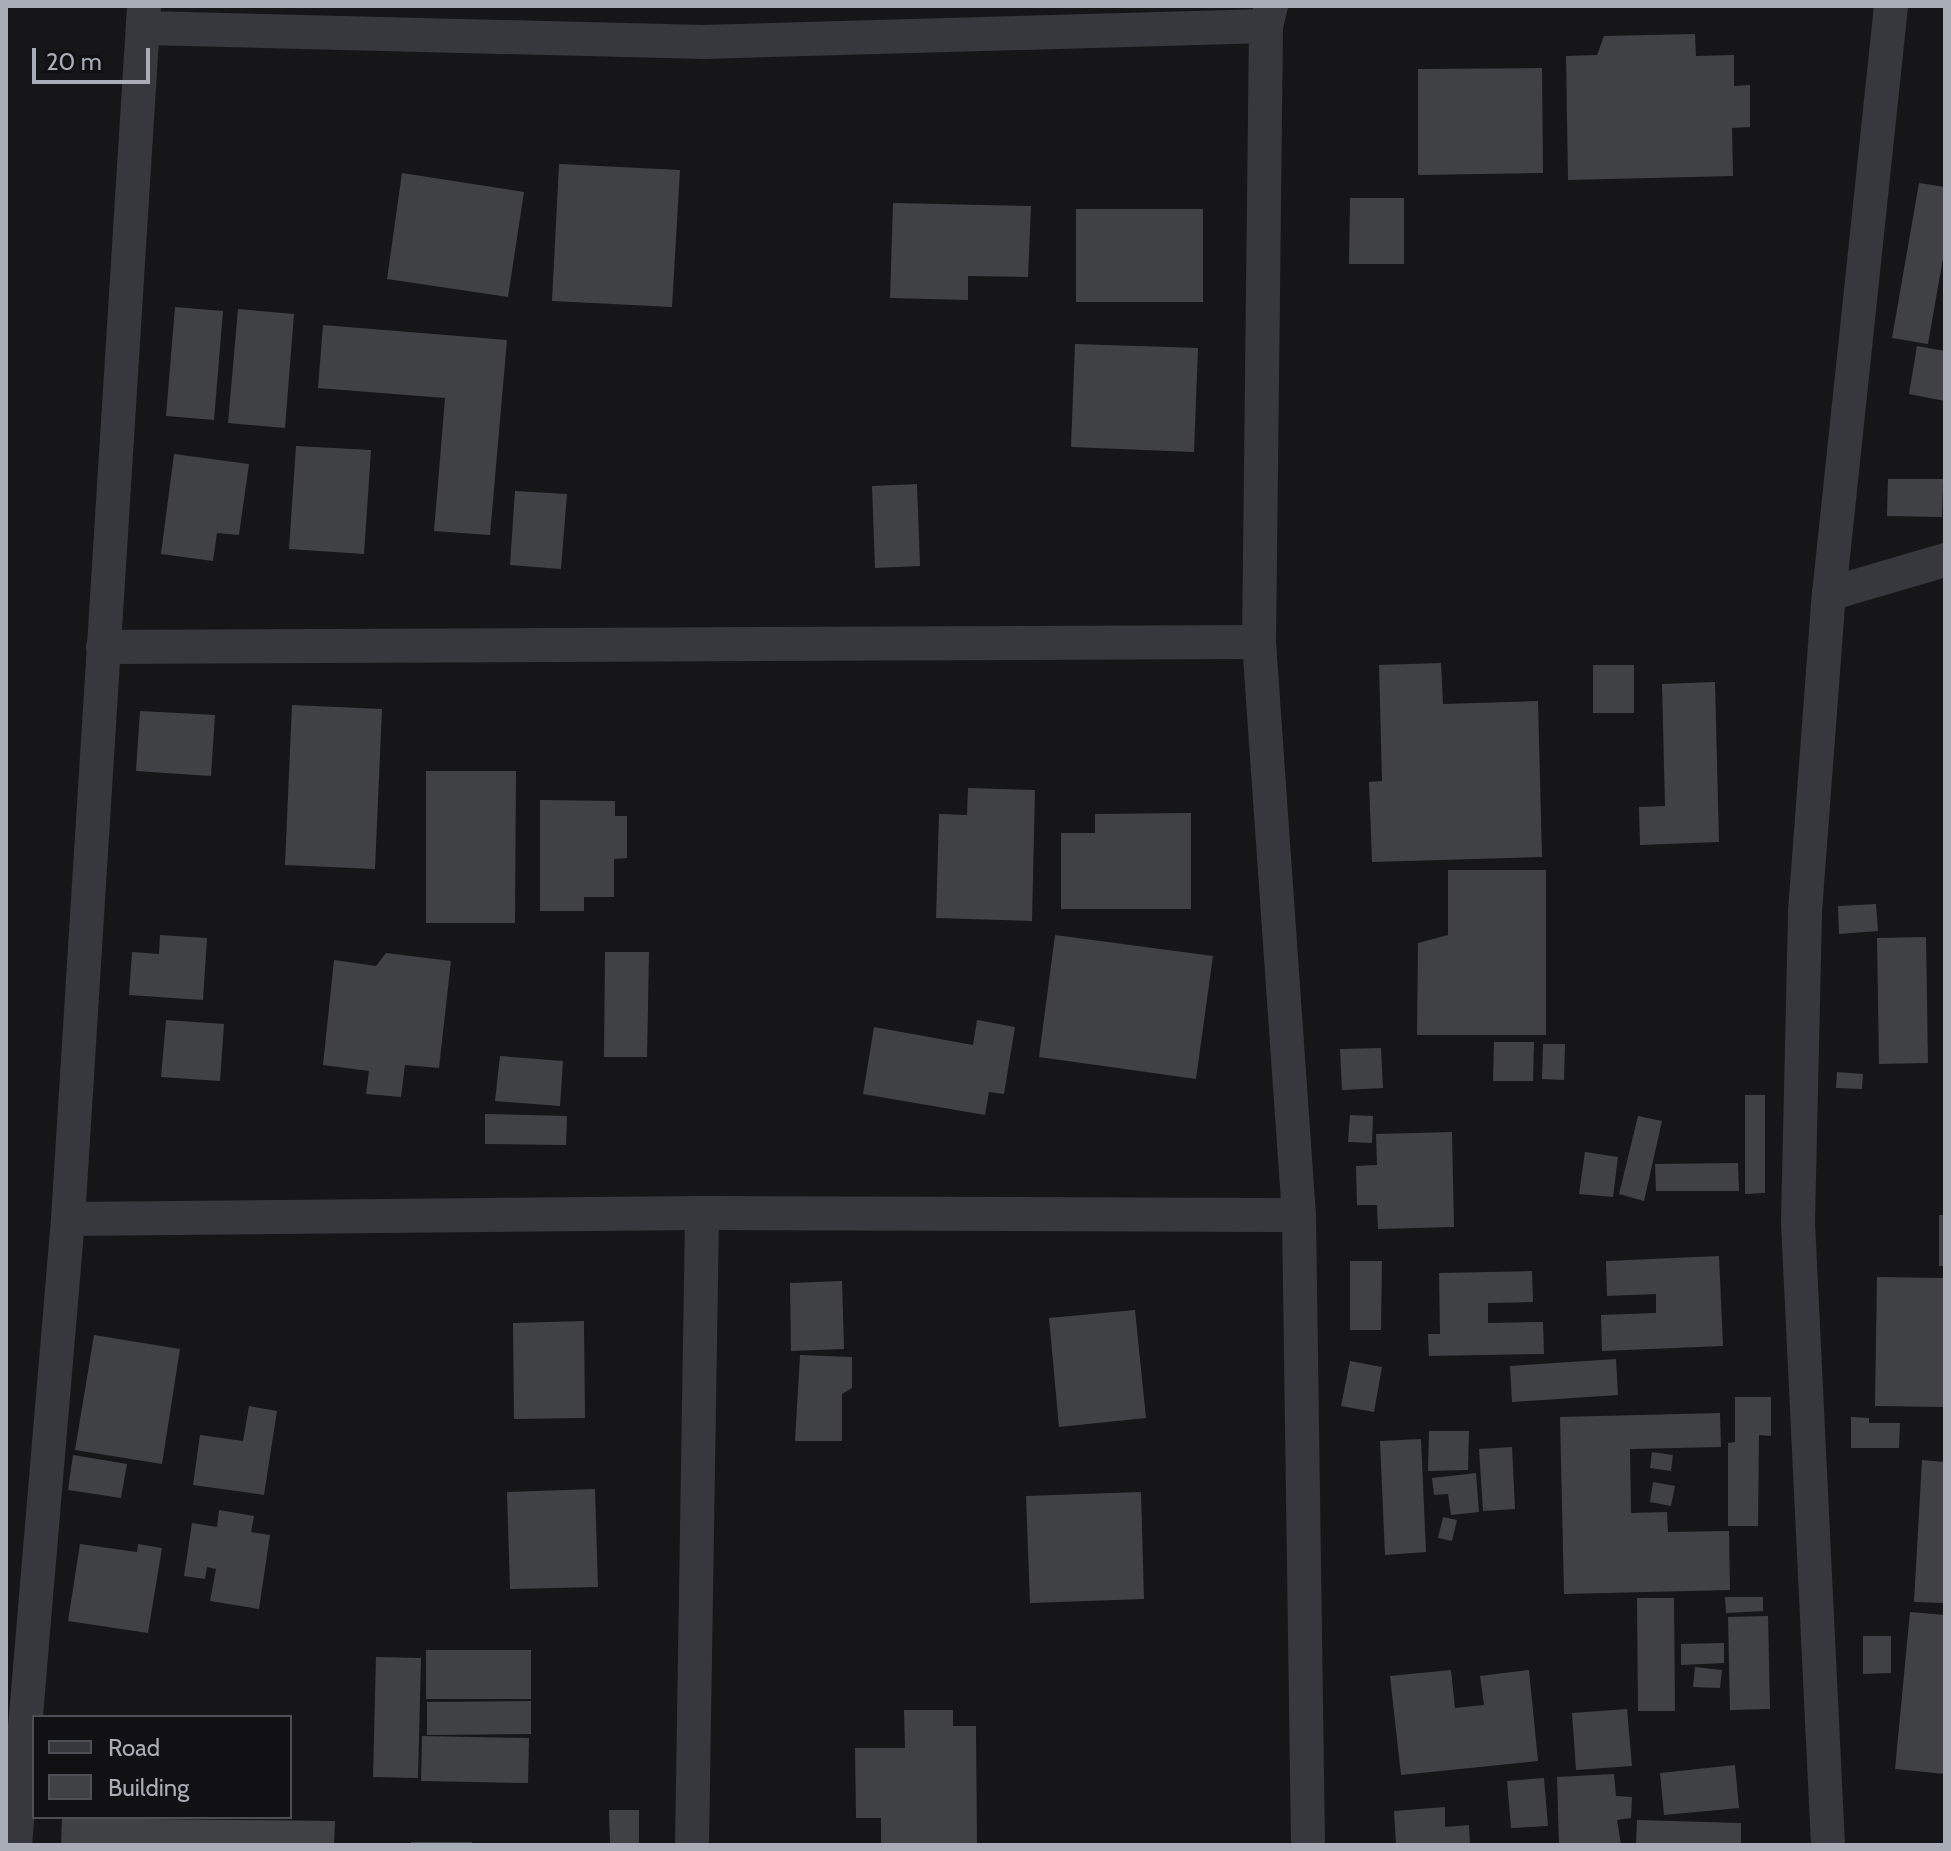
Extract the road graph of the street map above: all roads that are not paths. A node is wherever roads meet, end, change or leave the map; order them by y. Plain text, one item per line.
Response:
1 (1891, 6) edge
2 (1268, 16) edge
3 (144, 17) edge
4 (1945, 560) edge
5 (1829, 594) junction
6 (1259, 642) junction
7 (103, 647) junction
8 (702, 1213) junction
9 (1299, 1215) junction
10 (68, 1219) junction
11 (15, 1845) edge
12 (692, 1845) edge
13 (1308, 1845) edge
14 (1828, 1845) edge

1 - 5 street
2 - 3 street
2 - 6 street
3 - 7 street
4 - 5 street
5 - 14 street
6 - 7 street
6 - 9 street
7 - 10 street
8 - 9 street
8 - 10 street
8 - 12 street
9 - 13 street
10 - 11 street

